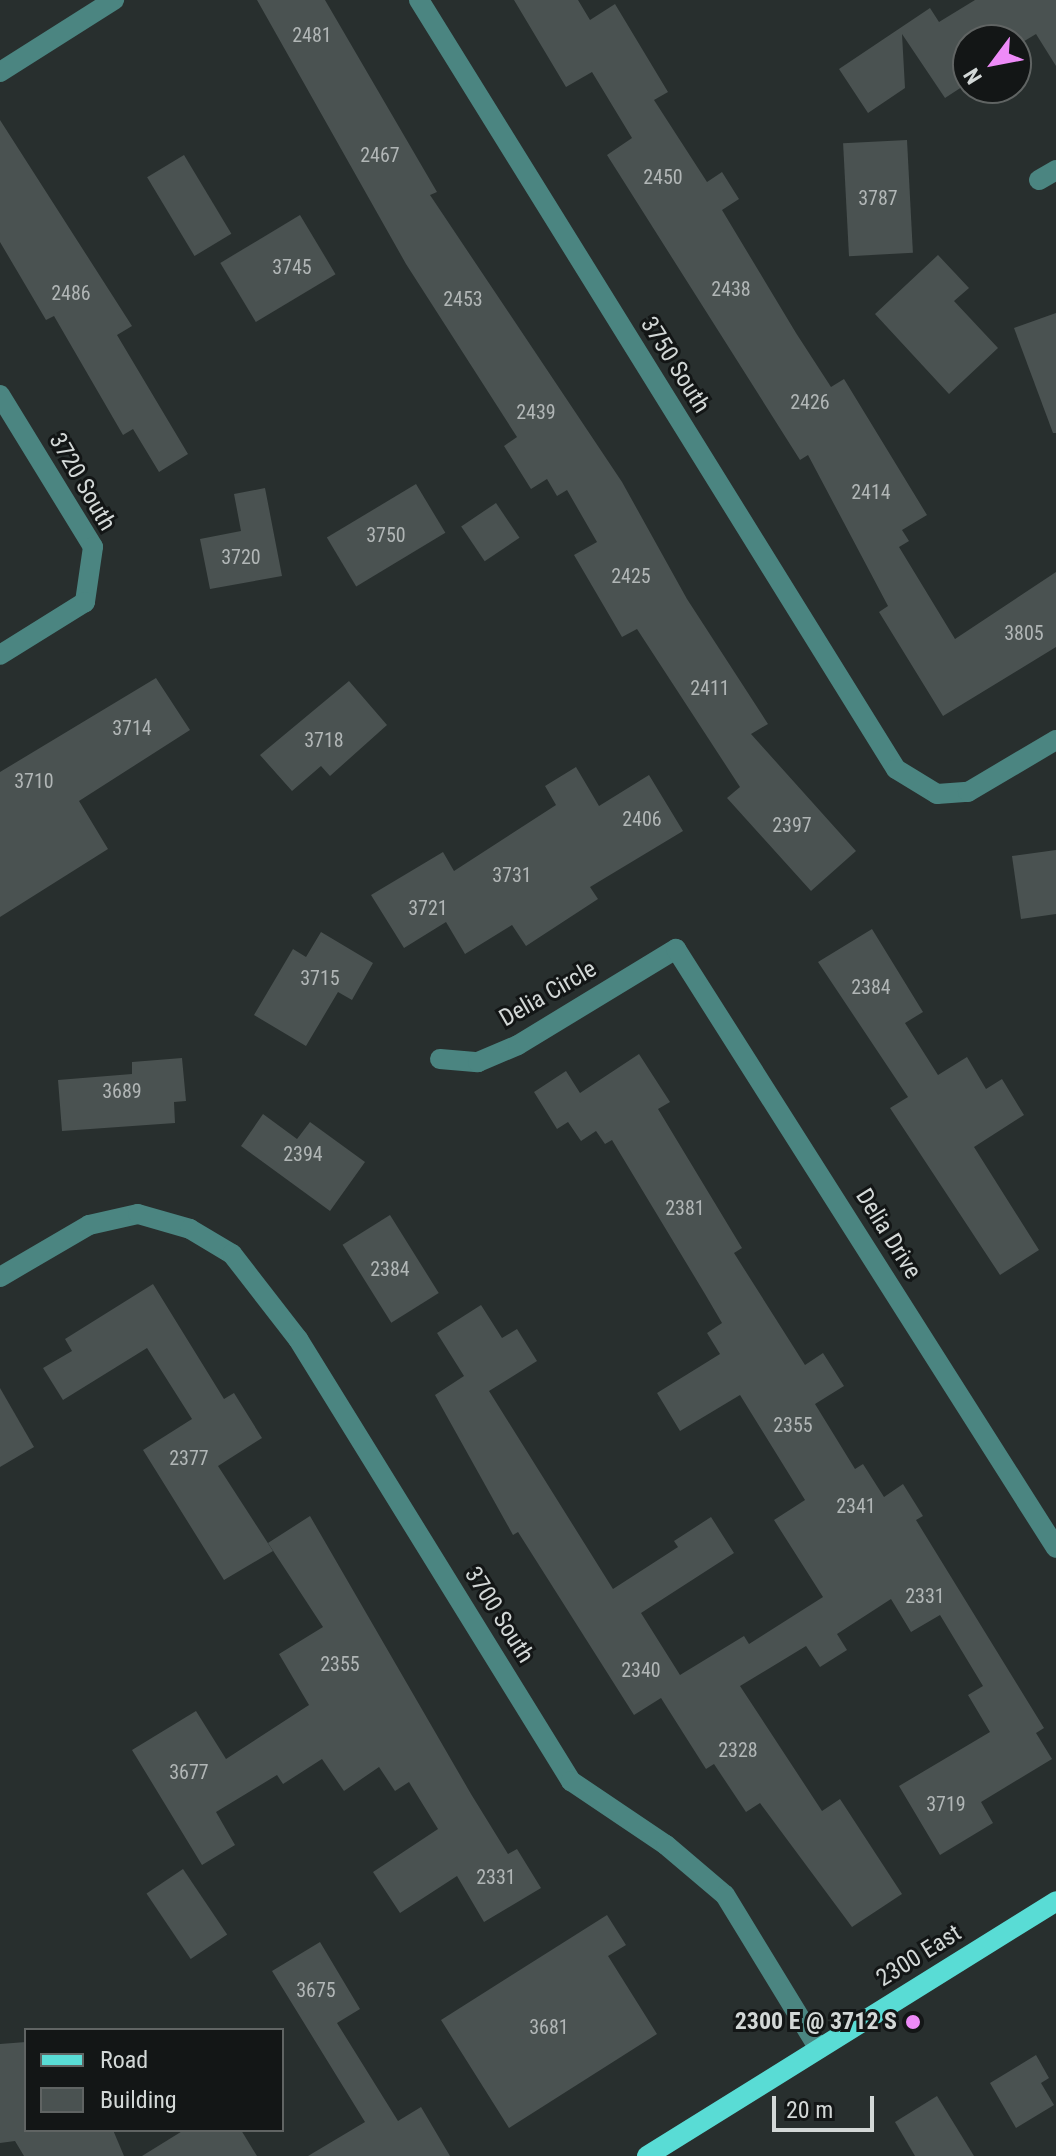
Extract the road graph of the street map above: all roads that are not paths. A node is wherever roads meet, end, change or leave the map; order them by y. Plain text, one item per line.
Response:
1 (114, 0) edge
2 (419, 0) edge
3 (0, 72) edge
4 (0, 395) edge
5 (0, 655) edge
6 (1056, 740) edge
7 (676, 949) joint
8 (440, 1059) dead end
9 (0, 1277) edge
10 (1056, 1548) edge
11 (1056, 1901) edge
12 (819, 2049) junction
13 (647, 2156) edge

1 - 3 street
2 - 6 street, 3750 South
4 - 5 street, 3720 South
7 - 8 street, Delia Circle
7 - 10 street, Delia Drive
9 - 12 street, 3700 South
11 - 12 main road, 2300 East
12 - 13 main road, 2300 East

